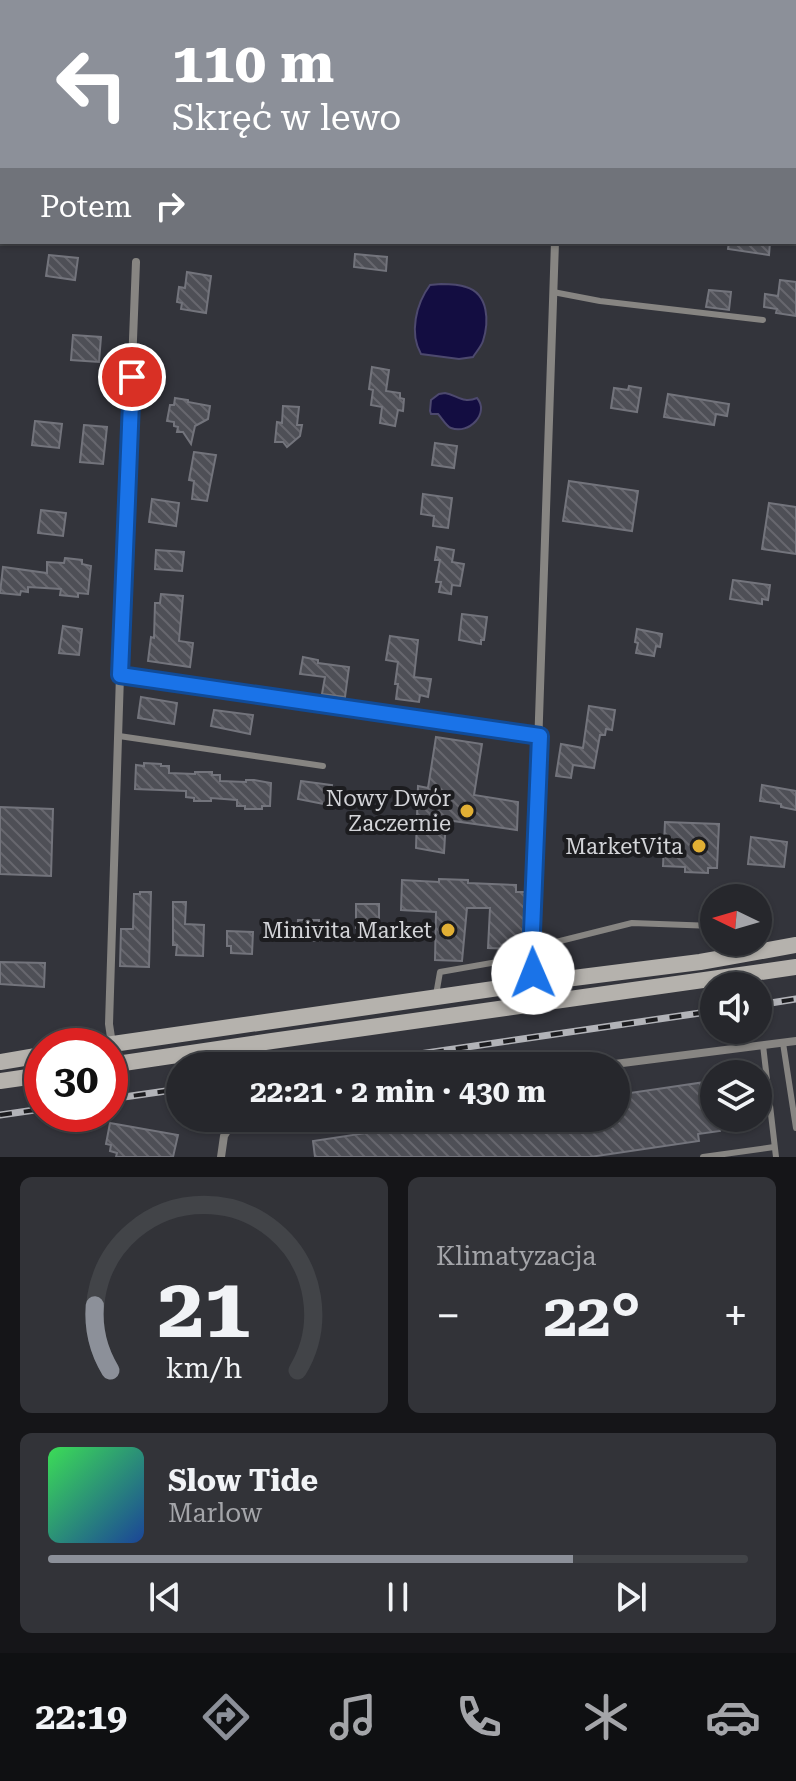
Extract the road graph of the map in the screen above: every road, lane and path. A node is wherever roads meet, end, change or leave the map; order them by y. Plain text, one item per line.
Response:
1 (555, 244) edge
2 (136, 262) dead end
3 (553, 292) junction
4 (763, 320) dead end
5 (120, 675) junction
6 (119, 736) junction
7 (540, 736) junction
8 (323, 766) dead end
9 (700, 925) edge
10 (796, 945) edge
11 (772, 947) edge
12 (532, 952) junction
13 (700, 953) edge
14 (796, 967) edge
15 (534, 983) junction
16 (436, 998) junction
17 (536, 1003) junction
18 (108, 1028) edge
19 (796, 1041) edge
20 (128, 1042) edge
21 (783, 1043) junction
22 (763, 1045) junction
23 (24, 1058) edge
24 (0, 1062) edge
25 (128, 1062) edge
26 (630, 1062) edge
27 (24, 1078) edge
28 (0, 1081) edge
29 (793, 1082) edge
30 (796, 1128) edge
31 (226, 1132) edge
32 (774, 1147) junction
33 (221, 1157) edge
34 (703, 1157) edge
35 (776, 1157) edge

1 - 3 street
2 - 5 street
3 - 4 lane
3 - 7 street
5 - 6 street
5 - 7 street
6 - 8 lane
6 - 18 street
7 - 12 street
9 - 12 lane
10 - 11 main road
12 - 15 street
12 - 16 lane
13 - 15 main road
14 - 17 main road
15 - 16 main road
15 - 17 street
16 - 20 main road
17 - 25 main road
19 - 21 street
21 - 22 street
21 - 29 lane
22 - 26 street
22 - 32 lane
23 - 24 main road
27 - 28 main road
29 - 30 lane
31 - 33 street
32 - 34 lane
32 - 35 lane

